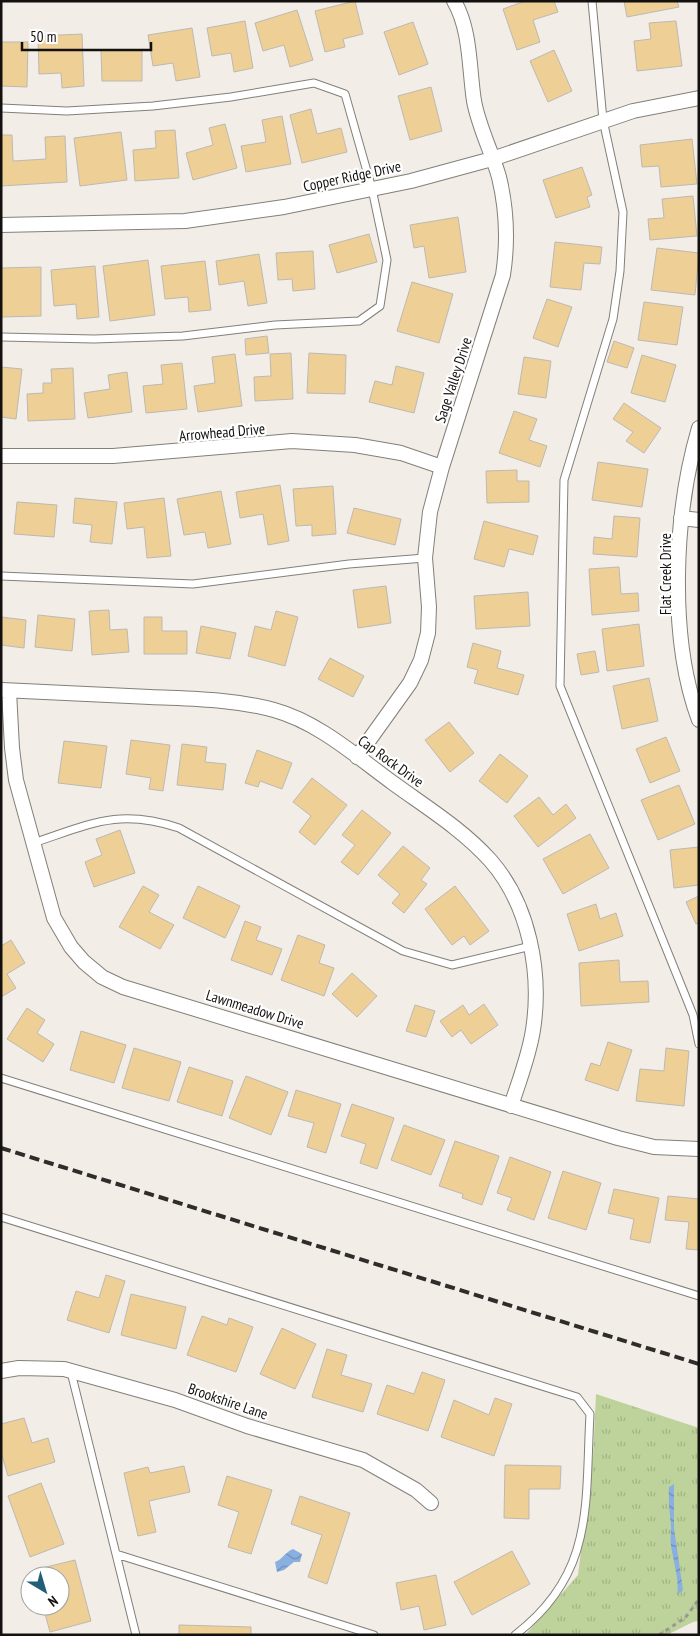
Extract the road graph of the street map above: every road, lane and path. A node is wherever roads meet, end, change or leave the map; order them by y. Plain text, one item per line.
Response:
1 (454, 1) edge
2 (592, 1) edge
3 (699, 98) edge
4 (1, 108) edge
5 (603, 120) junction
6 (492, 159) junction
7 (372, 189) junction
8 (1, 225) edge
9 (1, 337) edge
10 (699, 428) edge
11 (1, 456) edge
12 (442, 467) junction
13 (681, 518) junction
14 (699, 520) edge
15 (425, 558) junction
16 (1, 576) edge
17 (5, 690) edge
18 (699, 720) edge
19 (357, 756) junction
20 (33, 843) junction
21 (531, 946) junction
22 (699, 1044) edge
23 (1, 1078) edge
24 (511, 1106) junction
25 (699, 1149) edge
26 (1, 1217) edge
27 (699, 1296) edge
28 (1, 1371) edge
29 (71, 1371) junction
30 (432, 1503) dead end
31 (116, 1554) junction
32 (699, 1599) edge
33 (136, 1635) edge
34 (374, 1635) edge
35 (515, 1635) edge
36 (659, 1635) edge

1 - 6 street, Sage Valley Drive
2 - 5 lane
3 - 5 street, Copper Ridge Drive
4 - 7 lane
5 - 6 street, Copper Ridge Drive
5 - 22 lane
6 - 7 street, Copper Ridge Drive
6 - 12 street, Sage Valley Drive
7 - 8 street, Copper Ridge Drive
7 - 9 lane
10 - 13 street, Flat Creek Drive
11 - 12 street, Arrowhead Drive
12 - 15 street, Sage Valley Drive
13 - 14 street
13 - 18 street, Flat Creek Drive
15 - 16 lane
15 - 19 street, Sage Valley Drive
17 - 19 street, Cap Rock Drive
17 - 20 street, Lawnmeadow Drive
19 - 21 street, Cap Rock Drive
20 - 21 lane
20 - 24 street, Lawnmeadow Drive
21 - 24 street, Cap Rock Drive
23 - 27 lane
24 - 25 street, Lawnmeadow Drive
26 - 35 lane
28 - 29 street, Brookshire Lane
29 - 30 street, Brookshire Lane
29 - 31 lane
31 - 33 lane
31 - 34 lane
32 - 36 path

